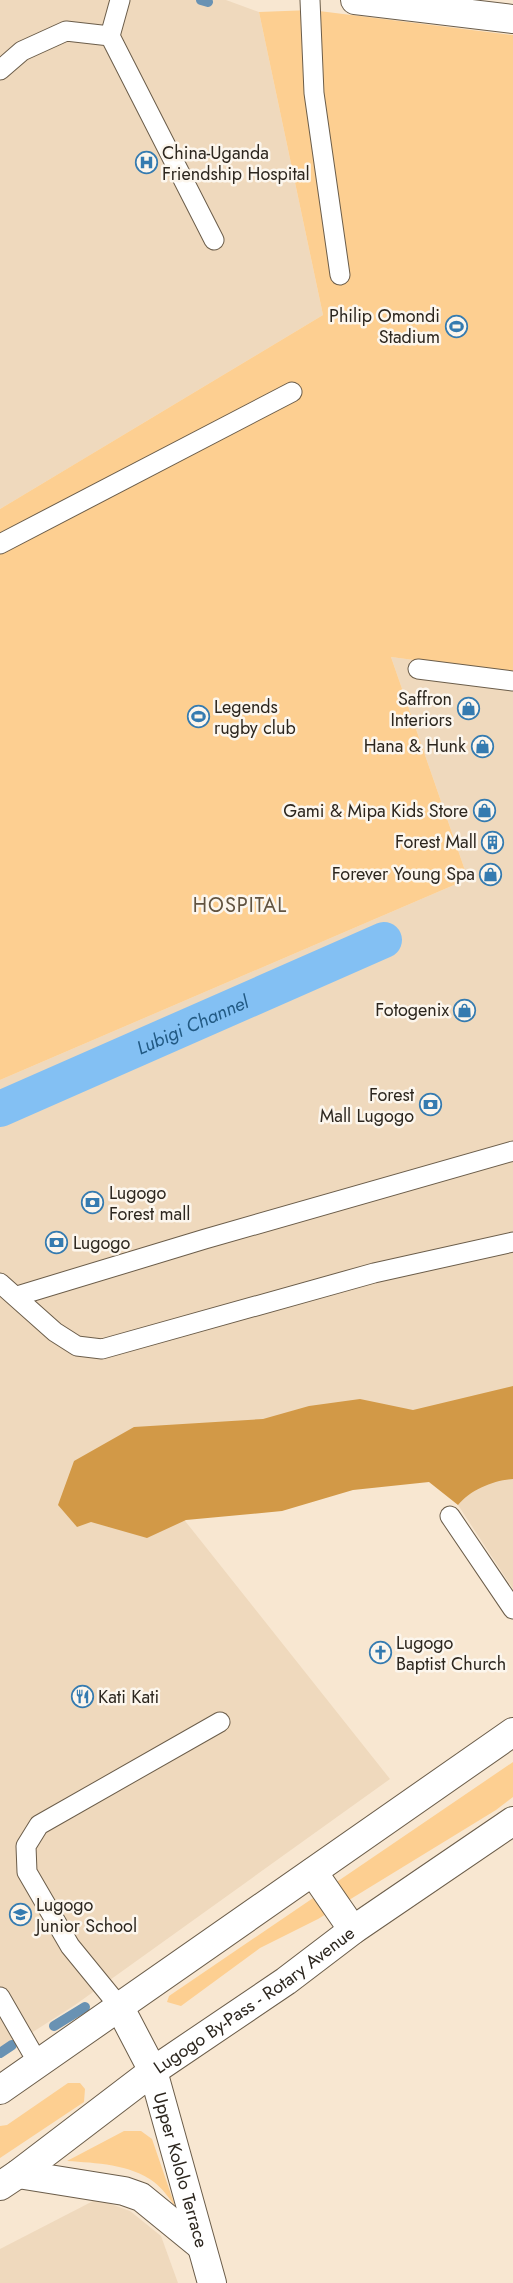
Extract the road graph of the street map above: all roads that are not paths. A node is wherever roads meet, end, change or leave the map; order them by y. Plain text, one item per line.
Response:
1 (120, 0) edge
2 (310, 0) edge
3 (355, 0) edge
4 (513, 19) edge
5 (110, 36) junction
6 (0, 70) edge
7 (214, 240) dead end
8 (340, 275) dead end
9 (292, 392) dead end
10 (0, 544) edge
11 (418, 669) dead end
12 (513, 681) edge
13 (513, 1151) edge
14 (513, 1242) edge
15 (0, 1283) edge
16 (17, 1296) junction
17 (450, 1516) dead end
18 (513, 1609) edge
19 (220, 1722) dead end
20 (513, 1732) edge
21 (513, 1821) edge
22 (313, 1872) junction
23 (353, 1930) junction
24 (0, 1997) edge
25 (119, 2006) junction
26 (38, 2063) junction
27 (153, 2071) junction
28 (0, 2090) edge
29 (9, 2180) edge
30 (201, 2246) junction
31 (212, 2283) edge

1 - 5 lane
2 - 8 lane
3 - 4 main road
5 - 6 lane
5 - 7 lane
9 - 10 lane
11 - 12 lane
13 - 16 lane
14 - 16 lane
15 - 16 lane
17 - 18 lane
19 - 25 lane
20 - 22 main road
21 - 23 main road, Lugogo By-Pass - Rotary Avenue
22 - 23 main road
22 - 25 main road
23 - 27 main road, Lugogo By-Pass - Rotary Avenue
24 - 26 lane
25 - 26 main road
25 - 27 main road, Upper Kololo Terrace
26 - 28 main road
27 - 29 main road, Lugogo By-Pass - Rotary Avenue
27 - 30 main road, Upper Kololo Terrace
29 - 30 main road
30 - 31 main road, Upper Kololo Terrace

